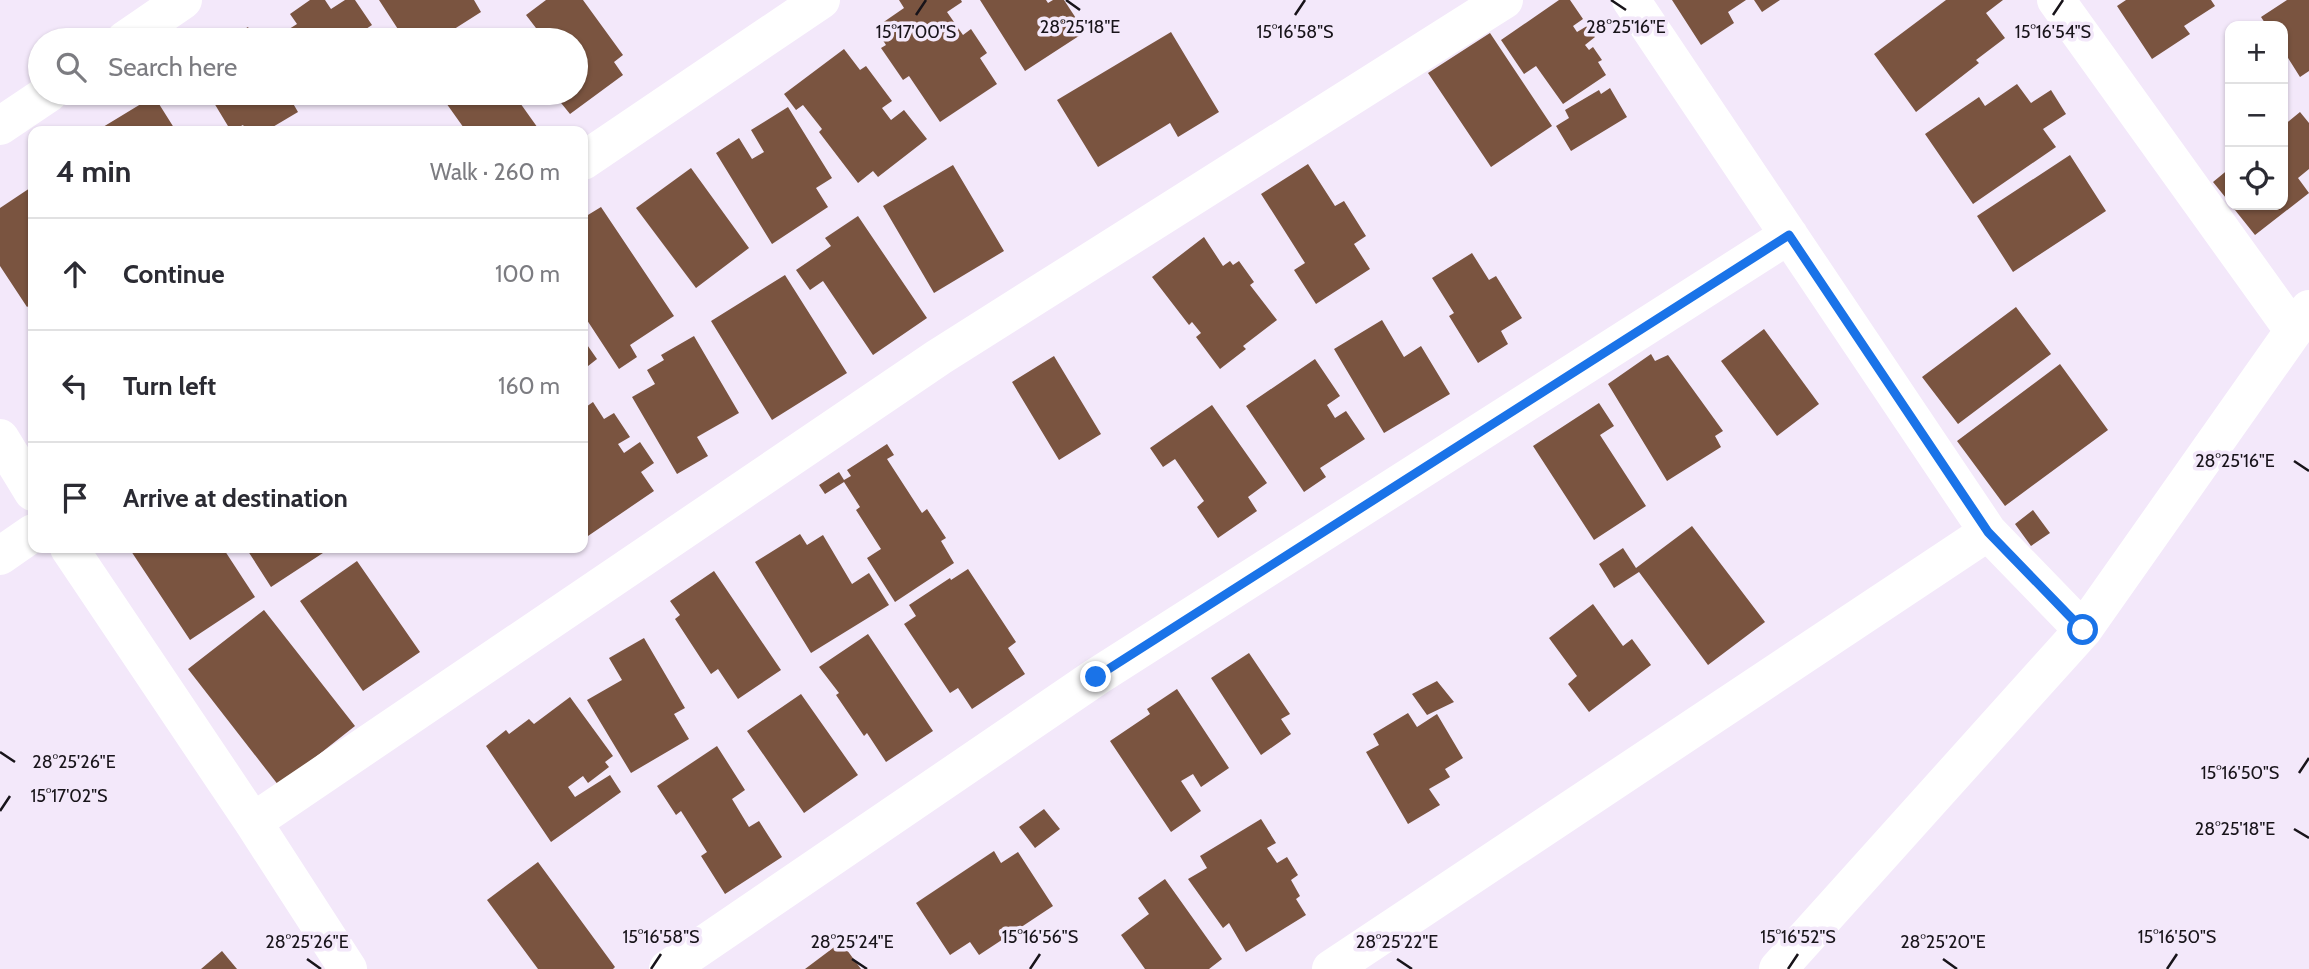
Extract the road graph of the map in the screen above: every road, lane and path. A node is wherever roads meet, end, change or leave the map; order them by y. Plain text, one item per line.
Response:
1 (183, 0) edge
2 (821, 0) edge
3 (1504, 0) edge
4 (1631, 0) edge
5 (2056, 0) edge
6 (142, 28) edge
7 (31, 105) edge
8 (0, 126) edge
9 (588, 158) edge
10 (1789, 235) junction
11 (2301, 319) edge
12 (0, 438) edge
13 (28, 484) edge
14 (1988, 532) junction
15 (28, 536) edge
16 (72, 553) edge
17 (0, 556) edge
18 (2083, 630) junction
19 (253, 822) junction
20 (348, 969) edge
21 (668, 969) edge
22 (1331, 969) edge
23 (1777, 969) edge

1 - 6 street
2 - 9 street
3 - 19 street
4 - 10 street
5 - 11 street
7 - 8 street
10 - 14 street
10 - 21 street
11 - 18 street
12 - 13 street
14 - 18 street
14 - 22 street
15 - 17 street
16 - 19 street
18 - 23 street
19 - 20 street

